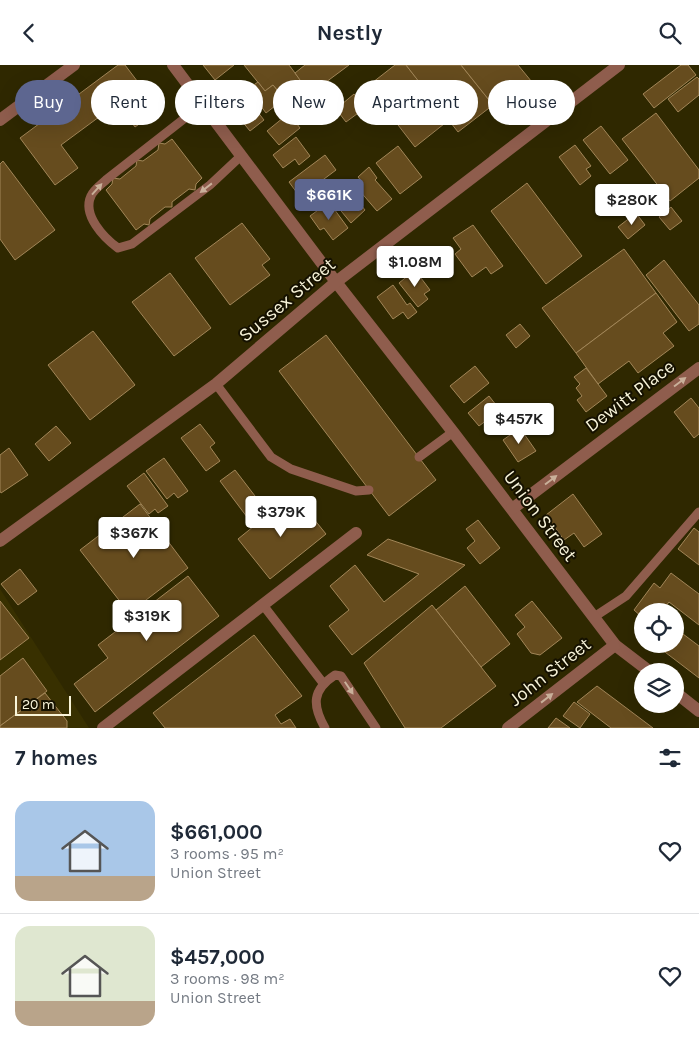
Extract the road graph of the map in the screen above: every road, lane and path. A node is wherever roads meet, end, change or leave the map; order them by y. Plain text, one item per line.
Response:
1 (74, 65) edge
2 (174, 65) edge
3 (619, 65) edge
4 (185, 80) edge
5 (0, 120) edge
6 (178, 125) edge
7 (219, 125) edge
8 (242, 155) junction
9 (336, 282) junction
10 (699, 367) edge
11 (216, 384) junction
12 (453, 432) junction
13 (418, 457) dead end
14 (369, 490) dead end
15 (512, 509) junction
16 (699, 511) edge
17 (356, 533) dead end
18 (0, 541) edge
19 (263, 605) junction
20 (594, 617) junction
21 (615, 645) junction
22 (639, 663) edge
23 (323, 683) junction
24 (684, 699) edge
25 (699, 711) edge
26 (103, 728) edge
27 (326, 728) edge
28 (376, 728) edge
29 (508, 728) edge

1 - 5 street
2 - 4 street, Union Street
3 - 9 street, Sussex Street
8 -> 6 lane
7 - 8 street, Union Street
8 - 9 street, Union Street
9 - 11 street, Sussex Street
9 - 12 street, Union Street
15 -> 10 street, Dewitt Place
11 - 14 lane
11 - 18 street, Sussex Street
12 - 13 lane
12 - 15 street, Union Street
15 - 20 street, Union Street
16 - 20 lane
17 - 19 street
19 - 23 lane
19 - 26 street
20 - 21 street, Union Street
21 - 22 street, Union Street
29 -> 21 street, John Street
23 - 27 lane
23 -> 28 lane
24 - 25 street

